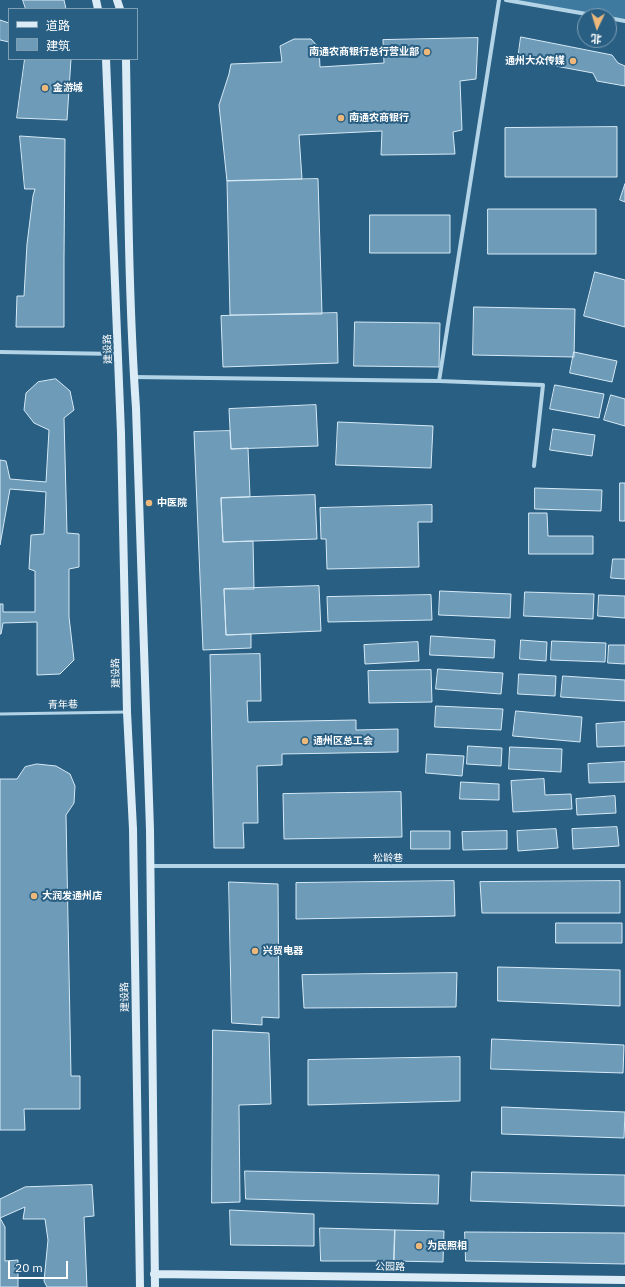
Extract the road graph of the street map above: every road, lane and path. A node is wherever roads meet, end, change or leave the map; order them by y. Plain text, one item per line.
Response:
1 (499, 0) edge
2 (506, 0) edge
3 (577, 12) edge
4 (106, 60) edge
5 (126, 60) edge
6 (1, 352) edge
7 (118, 354) junction
8 (134, 377) junction
9 (440, 381) junction
10 (534, 466) dead end
11 (127, 712) junction
12 (0, 714) edge
13 (150, 866) junction
14 (625, 866) edge
15 (154, 1274) junction
16 (625, 1280) edge
17 (140, 1287) edge
18 (155, 1287) edge

1 - 9 street
2 - 3 street
4 - 7 street, 建设路
5 - 8 street
6 - 7 street
7 - 11 street, 建设路
8 - 9 street
8 - 13 street
9 - 10 street
11 - 12 lane, 青年巷
11 - 17 street, 建设路
13 - 14 street, 松龄巷
13 - 15 street
15 - 16 street, 公园路
15 - 18 street

